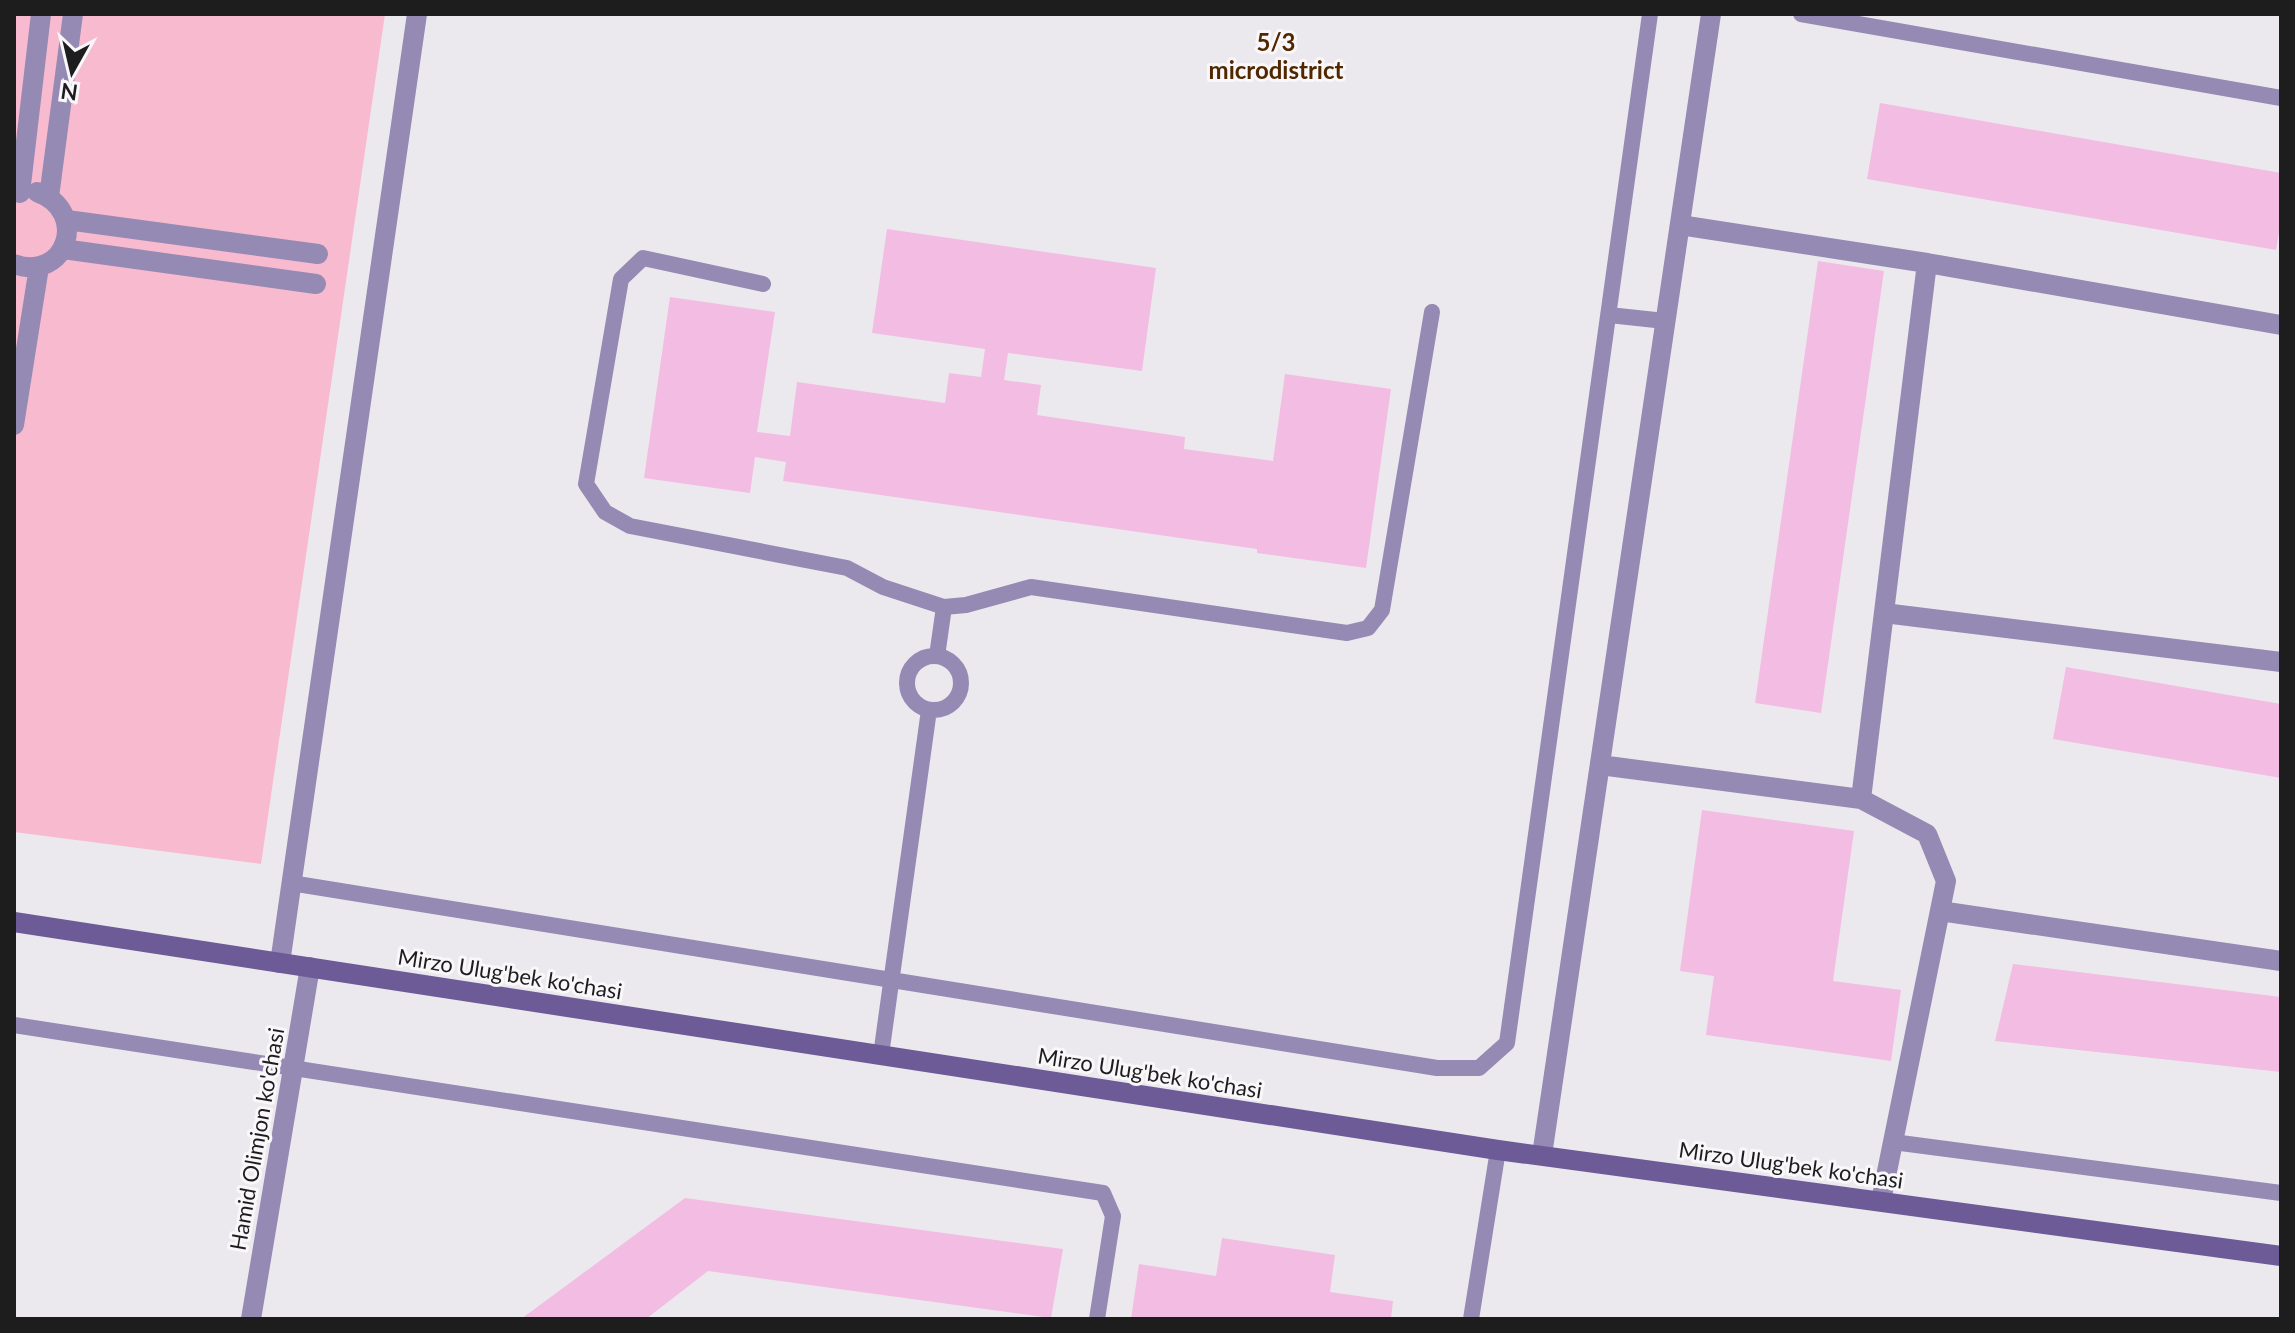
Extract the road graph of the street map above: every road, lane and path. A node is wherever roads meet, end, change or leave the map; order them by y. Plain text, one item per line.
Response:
1 (41, 14) edge
2 (73, 14) edge
3 (417, 14) edge
4 (1650, 14) edge
5 (1711, 14) edge
6 (1801, 14) edge
7 (2281, 98) edge
8 (17, 194) edge
9 (49, 197) junction
10 (67, 220) junction
11 (1680, 225) junction
12 (63, 249) junction
13 (318, 254) dead end
14 (1927, 263) junction
15 (14, 264) edge
16 (39, 267) junction
17 (316, 284) dead end
18 (763, 284) dead end
19 (1432, 312) dead end
20 (1609, 315) junction
21 (1665, 321) junction
22 (2281, 325) edge
23 (14, 425) edge
24 (944, 607) junction
25 (1884, 613) junction
26 (937, 656) junction
27 (2281, 662) edge
28 (929, 710) junction
29 (1600, 765) junction
30 (1861, 799) junction
31 (291, 883) junction
32 (1940, 911) junction
33 (14, 922) edge
34 (2281, 961) edge
35 (280, 963) junction
36 (310, 967) junction
37 (892, 980) junction
38 (14, 1025) edge
39 (881, 1055) junction
40 (293, 1067) junction
41 (1893, 1142) junction
42 (1498, 1150) junction
43 (1542, 1155) junction
44 (2281, 1193) edge
45 (1881, 1201) junction
46 (2281, 1256) edge
47 (251, 1319) edge
48 (1097, 1319) edge
49 (1471, 1319) edge

1 - 8 street
2 - 9 street
3 - 31 street
4 - 20 lane
5 - 11 street
6 - 7 lane
8 - 9 street
9 - 10 street
10 - 12 street
10 - 13 street
11 - 14 street
11 - 21 street
12 - 16 street
12 - 17 street
14 - 22 street
14 - 25 street
15 - 16 street
16 - 23 street
18 - 24 lane
19 - 24 lane
20 - 21 lane
20 - 37 lane
21 - 29 street
24 - 26 lane
25 - 27 street
25 - 30 street
26 - 28 lane
26 - 28 lane
28 - 37 lane
29 - 30 street
29 - 43 street
30 - 32 street
31 - 35 street
31 - 37 lane
32 - 34 street
32 - 41 street
33 - 35 main road, Mirzo Ulug'bek ko'chasi
35 - 36 main road, Mirzo Ulug'bek ko'chasi
36 - 39 main road, Mirzo Ulug'bek ko'chasi
36 - 40 street, Hamid Olimjon ko'chasi
37 - 39 lane
38 - 40 lane
39 - 42 main road, Mirzo Ulug'bek ko'chasi
40 - 47 street, Hamid Olimjon ko'chasi
40 - 48 lane
41 - 44 lane
41 - 45 street
42 - 43 main road, Mirzo Ulug'bek ko'chasi
42 - 49 lane
43 - 45 main road, Mirzo Ulug'bek ko'chasi
45 - 46 main road, Mirzo Ulug'bek ko'chasi

